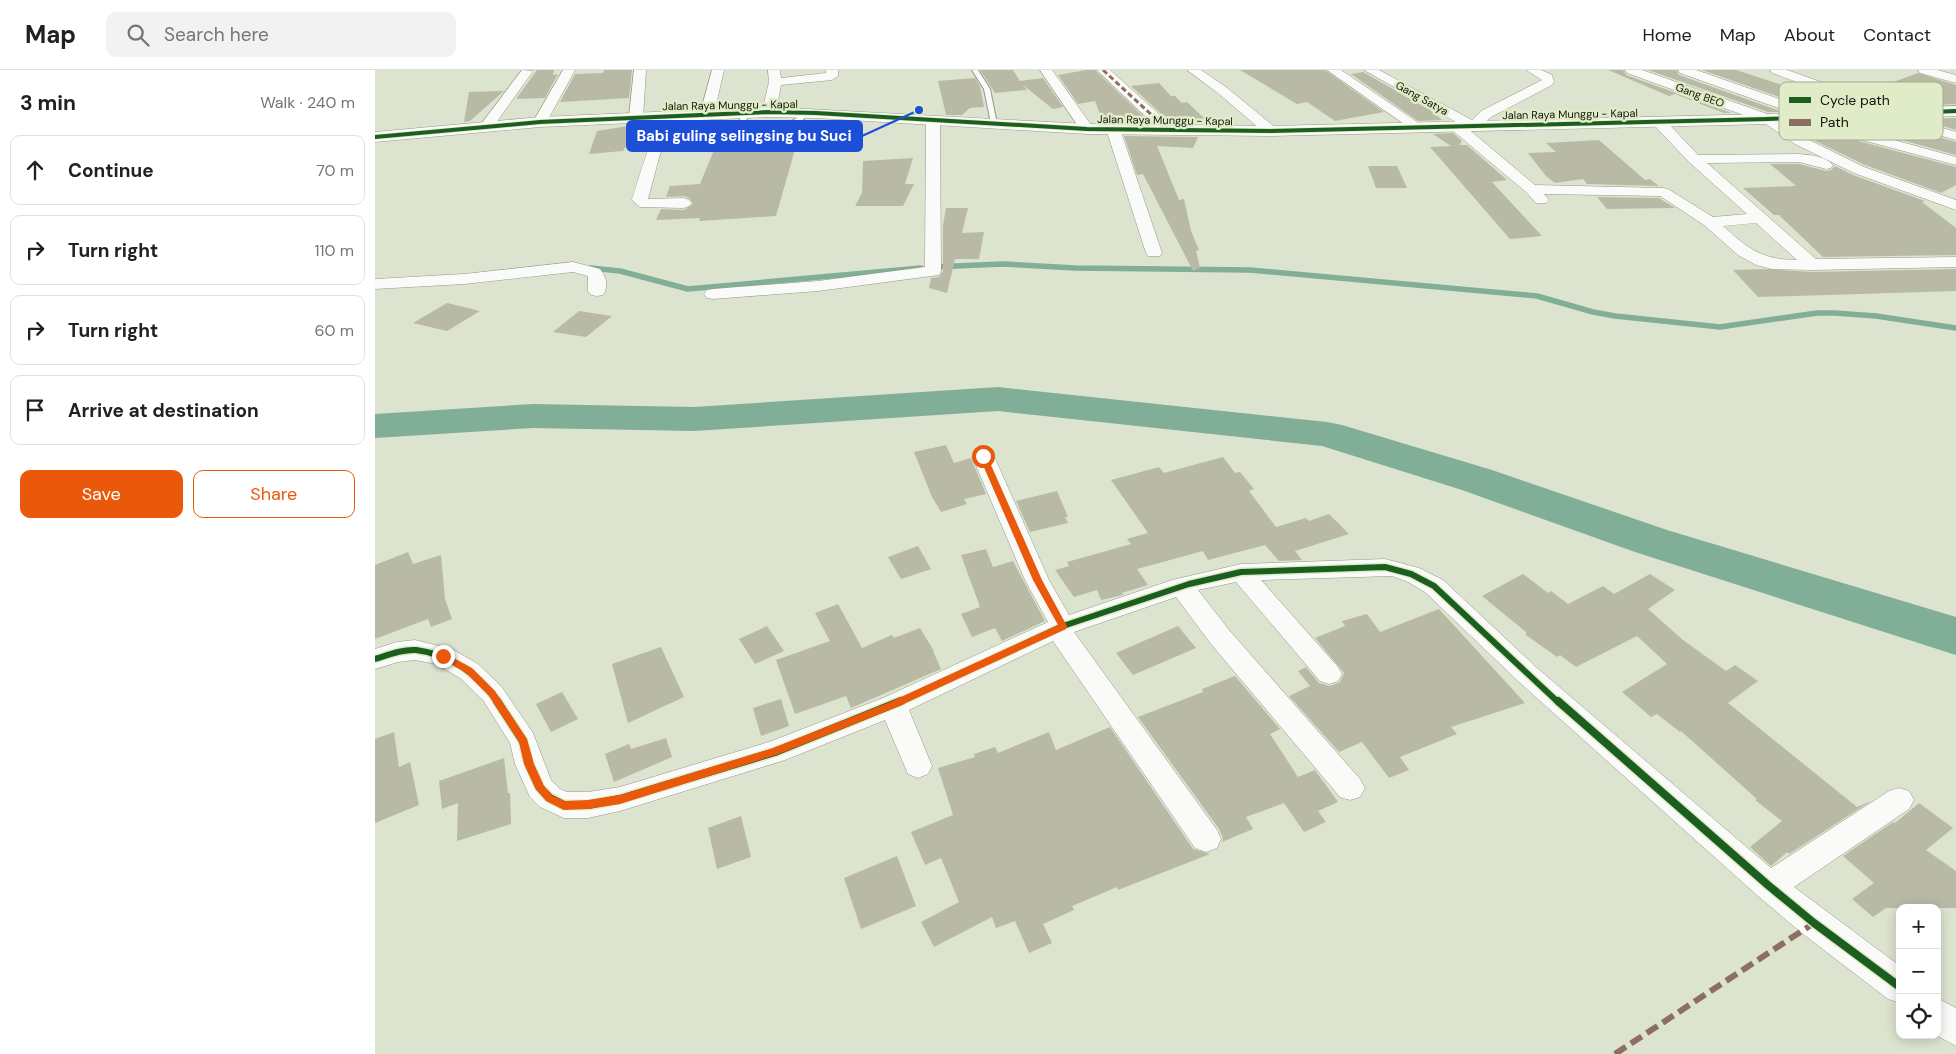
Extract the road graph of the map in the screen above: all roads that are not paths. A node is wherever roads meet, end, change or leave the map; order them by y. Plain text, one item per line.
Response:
1 (569, 70) edge
2 (640, 70) edge
3 (718, 70) edge
4 (832, 70) edge
5 (975, 70) edge
6 (1046, 70) edge
7 (1103, 70) edge
8 (1193, 70) edge
9 (1333, 70) edge
10 (1370, 70) edge
11 (1532, 70) edge
12 (1631, 70) edge
13 (1683, 70) edge
14 (1776, 70) edge
15 (1924, 70) edge
16 (527, 71) edge
17 (774, 76) edge
18 (1956, 79) edge
19 (1809, 82) edge
20 (1779, 104) edge
21 (1956, 111) edge
22 (769, 112) junction
23 (1943, 112) edge
24 (746, 113) junction
25 (807, 113) junction
26 (707, 114) junction
27 (670, 116) junction
28 (636, 117) junction
29 (1769, 120) junction
30 (1779, 120) edge
31 (933, 121) junction
32 (540, 122) junction
33 (1659, 122) junction
34 (995, 123) junction
35 (486, 127) junction
36 (1465, 127) junction
37 (1779, 127) edge
38 (1419, 128) junction
39 (1087, 129) junction
40 (1113, 129) junction
41 (1168, 130) junction
42 (1271, 132) junction
43 (1943, 132) edge
44 (1956, 136) edge
45 (375, 137) edge
46 (1799, 140) edge
47 (1878, 140) edge
48 (1694, 159) junction
49 (1956, 161) edge
50 (1531, 189) junction
51 (1543, 202) dead end
52 (684, 203) dead end
53 (1956, 205) edge
54 (1937, 212) dead end
55 (1760, 218) junction
56 (1710, 222) junction
57 (1154, 252) dead end
58 (1956, 262) edge
59 (1813, 265) junction
60 (375, 284) edge
61 (597, 291) dead end
62 (713, 294) dead end
63 (983, 456) dead end
64 (1241, 572) junction
65 (1181, 586) junction
66 (1061, 628) junction
67 (375, 660) edge
68 (1329, 674) dead end
69 (893, 705) junction
70 (918, 766) dead end
71 (1350, 788) dead end
72 (1899, 800) dead end
73 (1206, 839) dead end
74 (1769, 886) junction
75 (1896, 984) edge
76 (1941, 1018) edge
77 (1956, 1029) edge

1 - 32 street
2 - 28 street
3 - 26 street
4 - 17 street
5 - 34 lane
6 - 39 street
7 - 41 street
8 - 42 street
9 - 38 street
10 - 36 street, Gang Satya
11 - 36 street
12 - 29 street, Gang BEO
13 - 20 street
14 - 19 street
15 - 18 street
16 - 35 street
17 - 22 street
21 - 23 street, Jalan Raya Munggu - Kapal
22 - 24 street, Jalan Raya Munggu - Kapal
22 - 25 street, Jalan Raya Munggu - Kapal
24 - 25 lane
24 - 26 street, Jalan Raya Munggu - Kapal
25 - 31 street, Jalan Raya Munggu - Kapal
26 - 27 street, Jalan Raya Munggu - Kapal
27 - 28 street, Jalan Raya Munggu - Kapal
27 - 52 street
28 - 32 street, Jalan Raya Munggu - Kapal
29 - 30 street, Jalan Raya Munggu - Kapal
29 - 33 street, Jalan Raya Munggu - Kapal
29 - 37 street, Gang BEO
31 - 34 street, Jalan Raya Munggu - Kapal
31 - 62 street
32 - 35 street, Jalan Raya Munggu - Kapal
33 - 36 street, Jalan Raya Munggu - Kapal
33 - 48 street
34 - 39 street, Jalan Raya Munggu - Kapal
35 - 45 street, Jalan Raya Munggu - Kapal
36 - 38 street, Jalan Raya Munggu - Kapal
36 - 50 street, Gang Satya
38 - 42 street, Jalan Raya Munggu - Kapal
39 - 40 street, Jalan Raya Munggu - Kapal
40 - 41 street, Jalan Raya Munggu - Kapal
40 - 57 street
41 - 42 street, Jalan Raya Munggu - Kapal
43 - 44 street
46 - 53 street, Gang BEO
47 - 49 street
48 - 54 street
48 - 55 street
50 - 51 street, Gang Satya
50 - 56 street
55 - 56 street
55 - 59 street
56 - 59 street
58 - 59 street
60 - 61 street
63 - 66 street
64 - 65 street
64 - 68 street
64 - 74 street
65 - 66 street
65 - 71 street
66 - 69 street
66 - 73 street
67 - 69 street
69 - 70 street
72 - 74 street
74 - 75 street
76 - 77 street

